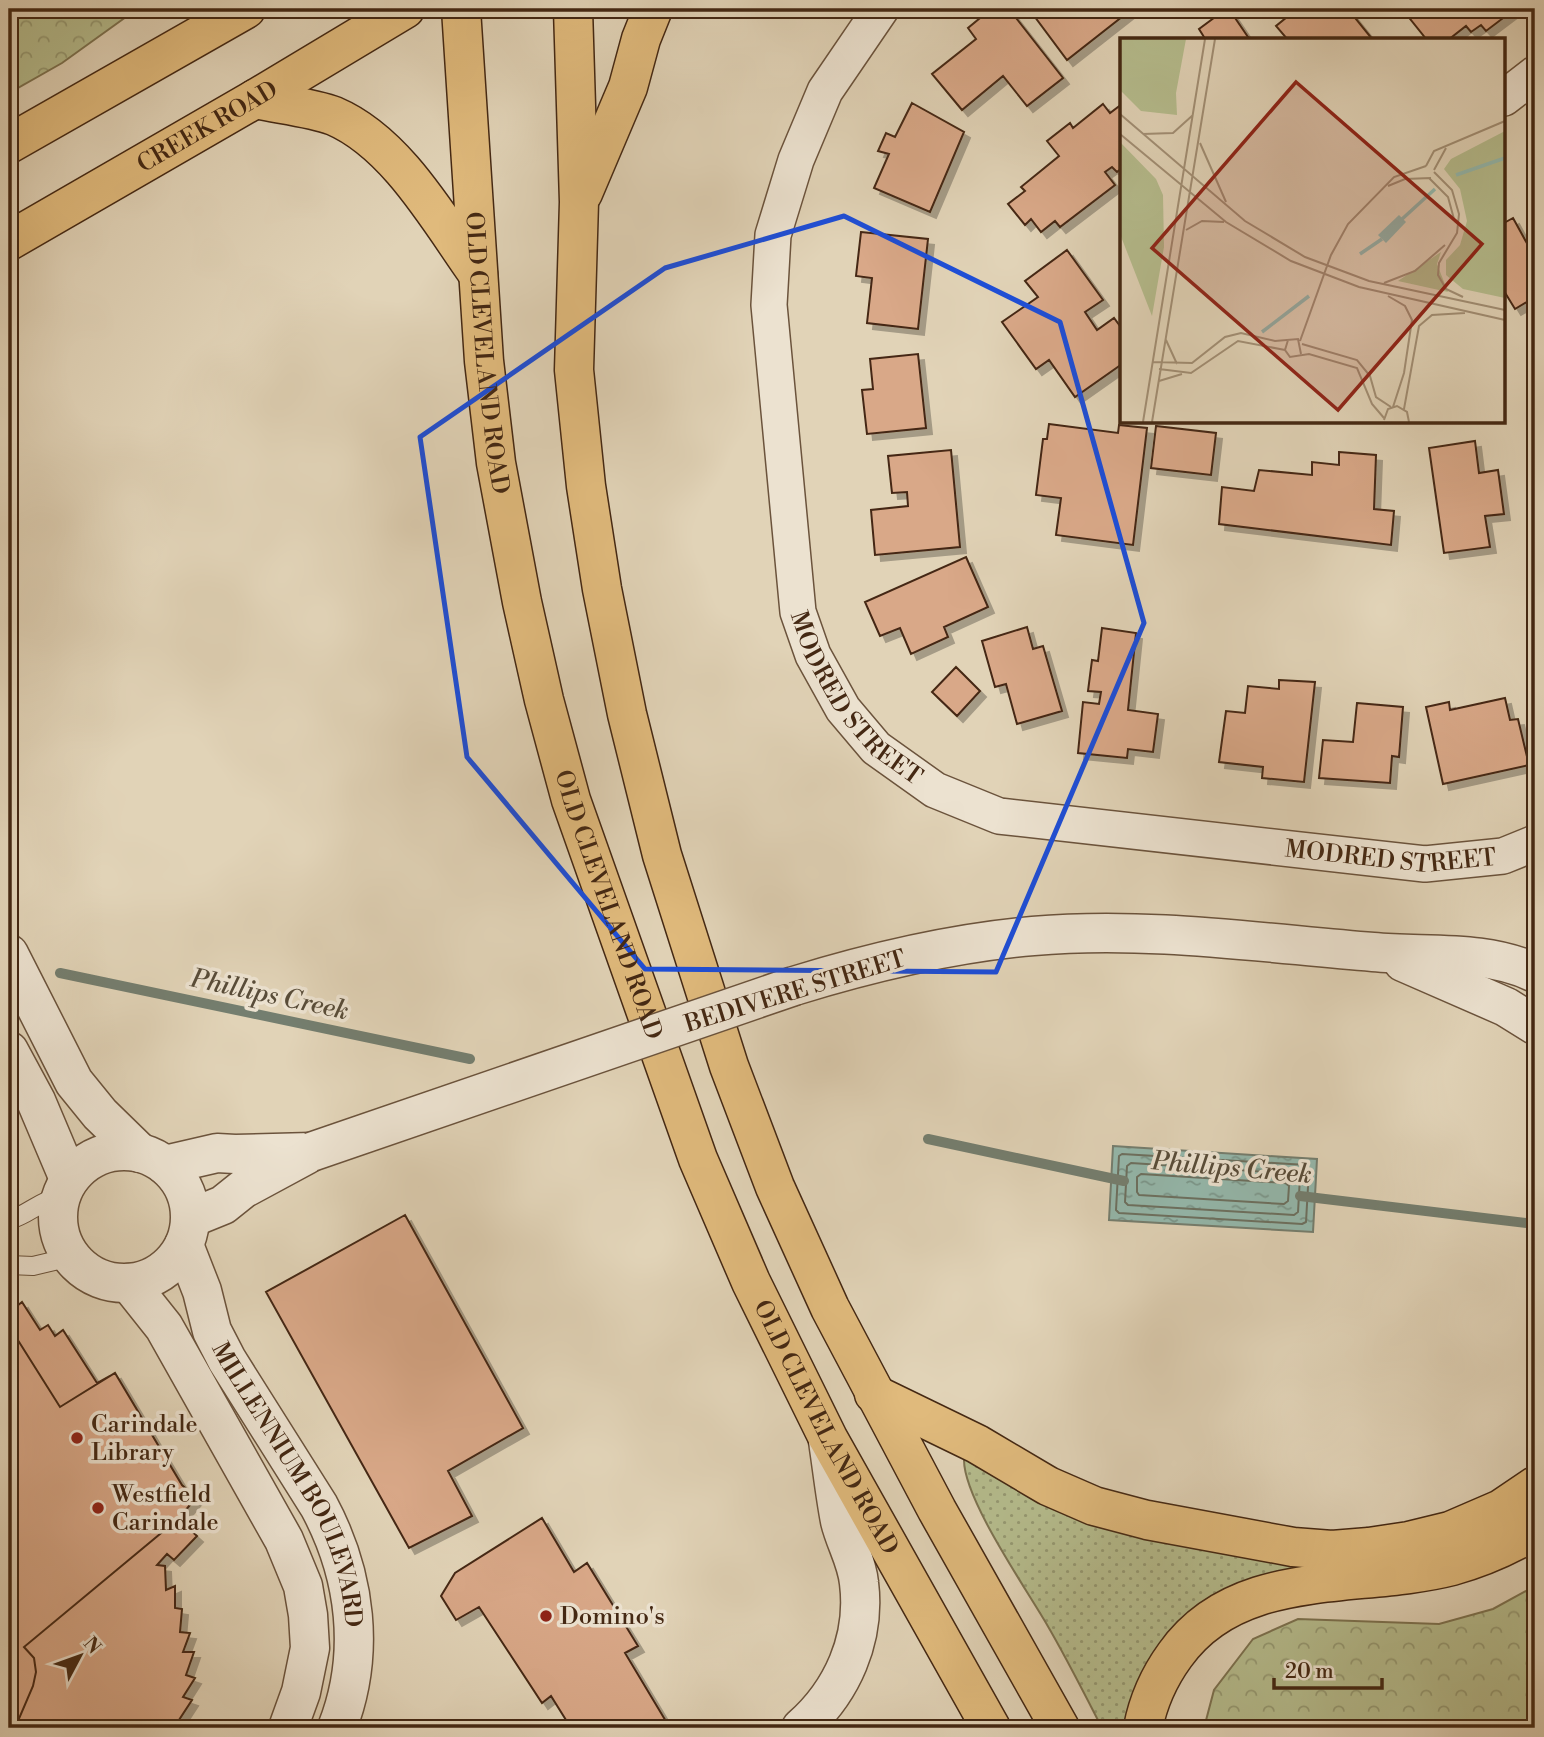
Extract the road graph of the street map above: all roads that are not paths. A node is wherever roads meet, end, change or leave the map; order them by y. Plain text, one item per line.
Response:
1 (246, 9) edge
2 (405, 9) edge
3 (461, 9) edge
4 (573, 9) edge
5 (653, 9) edge
6 (881, 9) edge
7 (1535, 74) edge
8 (1506, 96) edge
9 (255, 99) junction
10 (9, 144) edge
11 (579, 202) junction
12 (9, 241) edge
13 (478, 274) junction
14 (1535, 843) edge
15 (1382, 953) junction
16 (9, 954) edge
17 (1535, 973) edge
18 (1535, 1025) edge
19 (9, 1051) edge
20 (311, 1152) junction
21 (153, 1159) junction
22 (65, 1188) junction
23 (9, 1220) edge
24 (187, 1232) junction
25 (71, 1257) junction
26 (9, 1265) edge
27 (130, 1283) junction
28 (874, 1394) junction
29 (828, 1438) junction
30 (1535, 1486) edge
31 (1535, 1530) edge
32 (288, 1728) edge
33 (337, 1728) edge
34 (801, 1728) edge
35 (991, 1728) edge
36 (1060, 1728) edge
37 (1143, 1728) edge

1 - 10 main road
2 - 9 main road, CREEK ROAD
3 - 13 main road, OLD CLEVELAND ROAD
4 - 11 main road
5 - 11 main road
6 - 14 street, MODRED STREET
7 - 8 street
9 - 12 main road, CREEK ROAD
9 - 13 main road
11 - 28 main road
13 - 29 main road, OLD CLEVELAND ROAD
15 - 17 street, BEDIVERE STREET
15 - 18 street, BEDIVERE STREET
15 - 20 street, BEDIVERE STREET, bridge
16 - 21 street
19 - 22 street
20 - 21 street, BEDIVERE STREET
20 - 24 street, BEDIVERE STREET
21 - 22 street
21 - 24 street
22 - 23 lane
22 - 25 street
24 - 27 street
24 - 33 street, MILLENNIUM BOULEVARD
25 - 26 lane
25 - 27 street
27 - 32 street, MILLENNIUM BOULEVARD
28 - 30 main road
28 - 36 main road
29 - 34 street
29 - 35 main road, OLD CLEVELAND ROAD
31 - 37 main road

